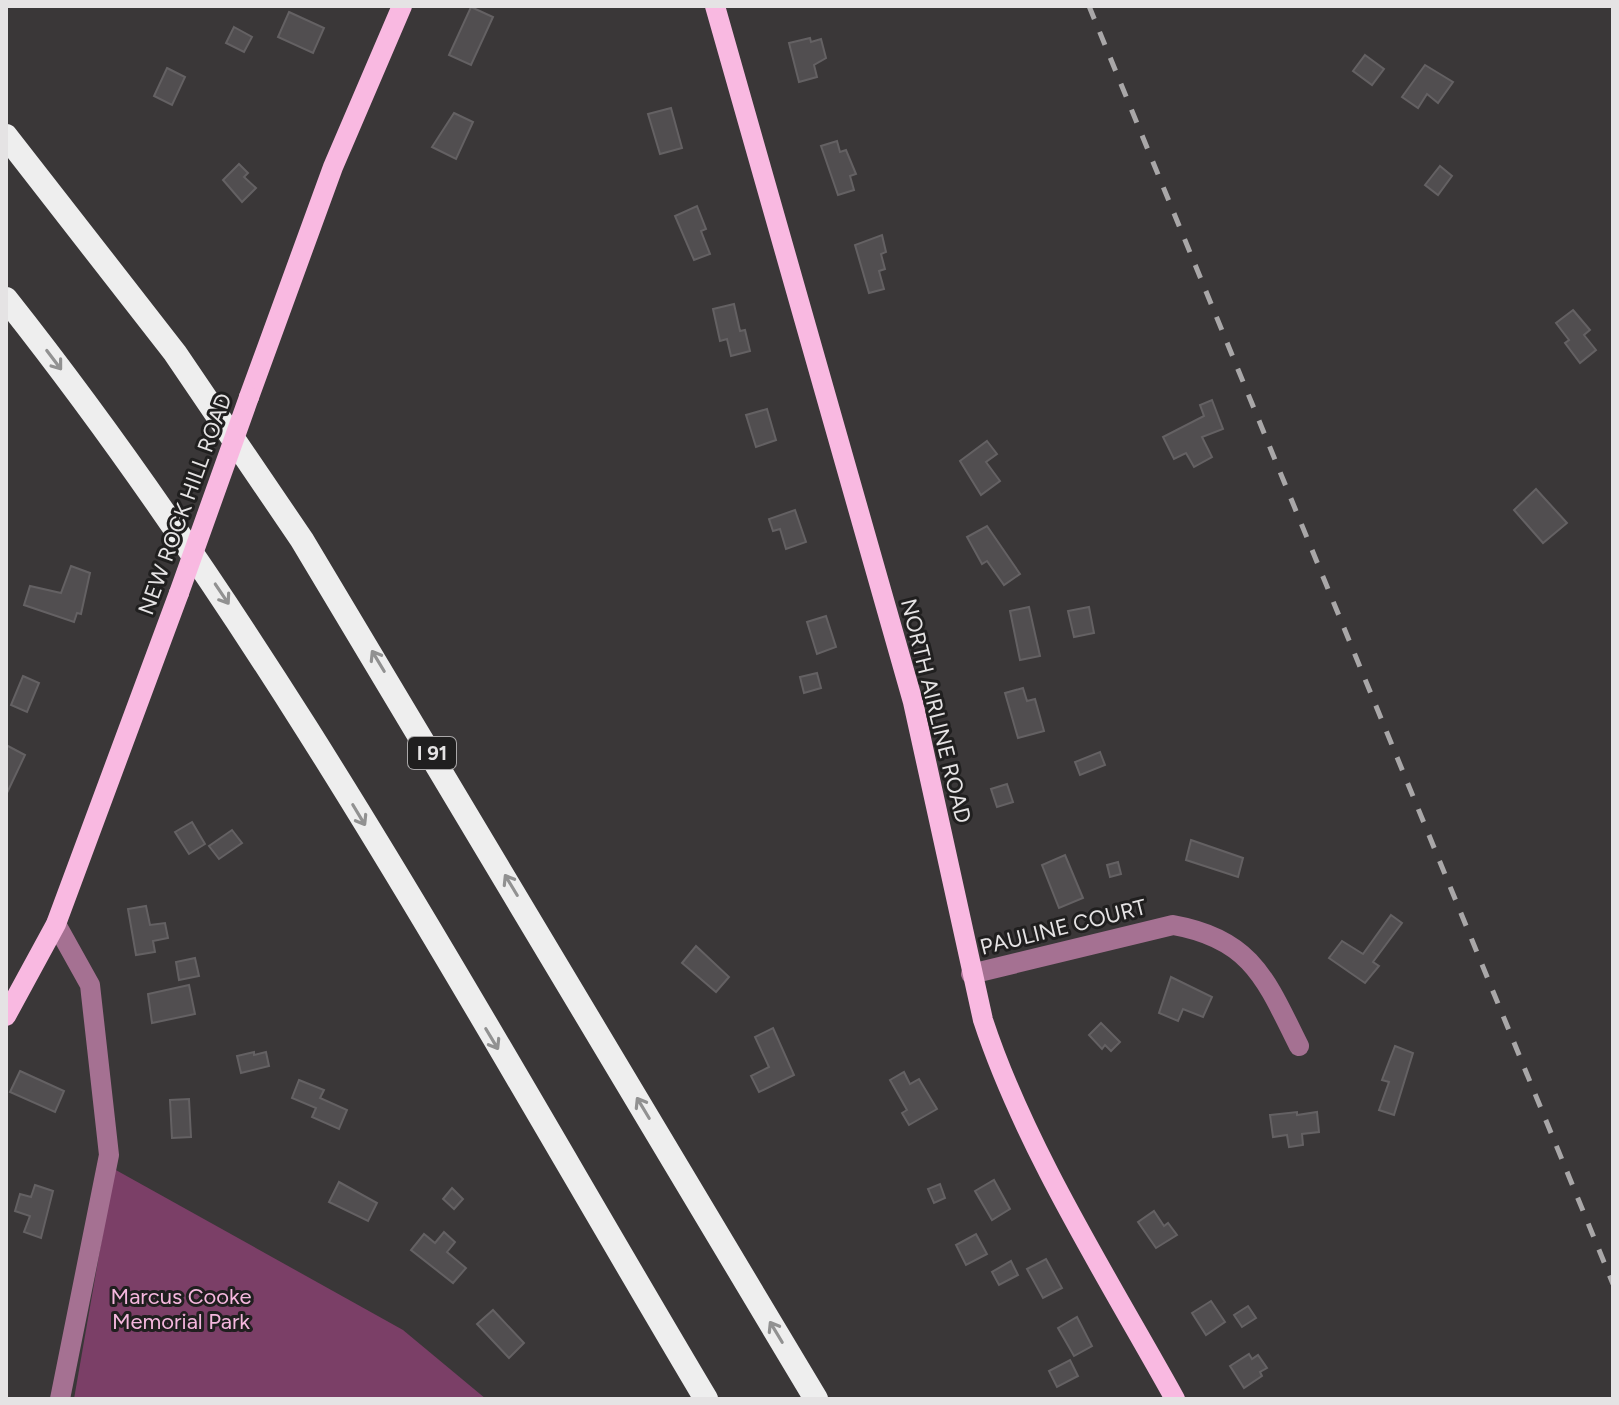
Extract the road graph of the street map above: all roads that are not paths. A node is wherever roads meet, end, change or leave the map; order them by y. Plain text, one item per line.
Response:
1 (402, 6) edge
2 (715, 6) edge
3 (6, 136) edge
4 (6, 299) edge
5 (56, 924) junction
6 (971, 974) junction
7 (6, 1016) edge
8 (1299, 1046) dead end
9 (60, 1399) edge
10 (706, 1399) edge
11 (816, 1399) edge
12 (1175, 1399) edge

1 - 5 main road, NEW ROCK HILL ROAD, bridge
2 - 6 main road, NORTH AIRLINE ROAD
11 -> 3 highway, I 91
4 -> 10 highway
5 - 7 main road, NEW ROCK HILL ROAD
5 - 9 street
6 - 8 street, PAULINE COURT
6 - 12 main road, NORTH AIRLINE ROAD

